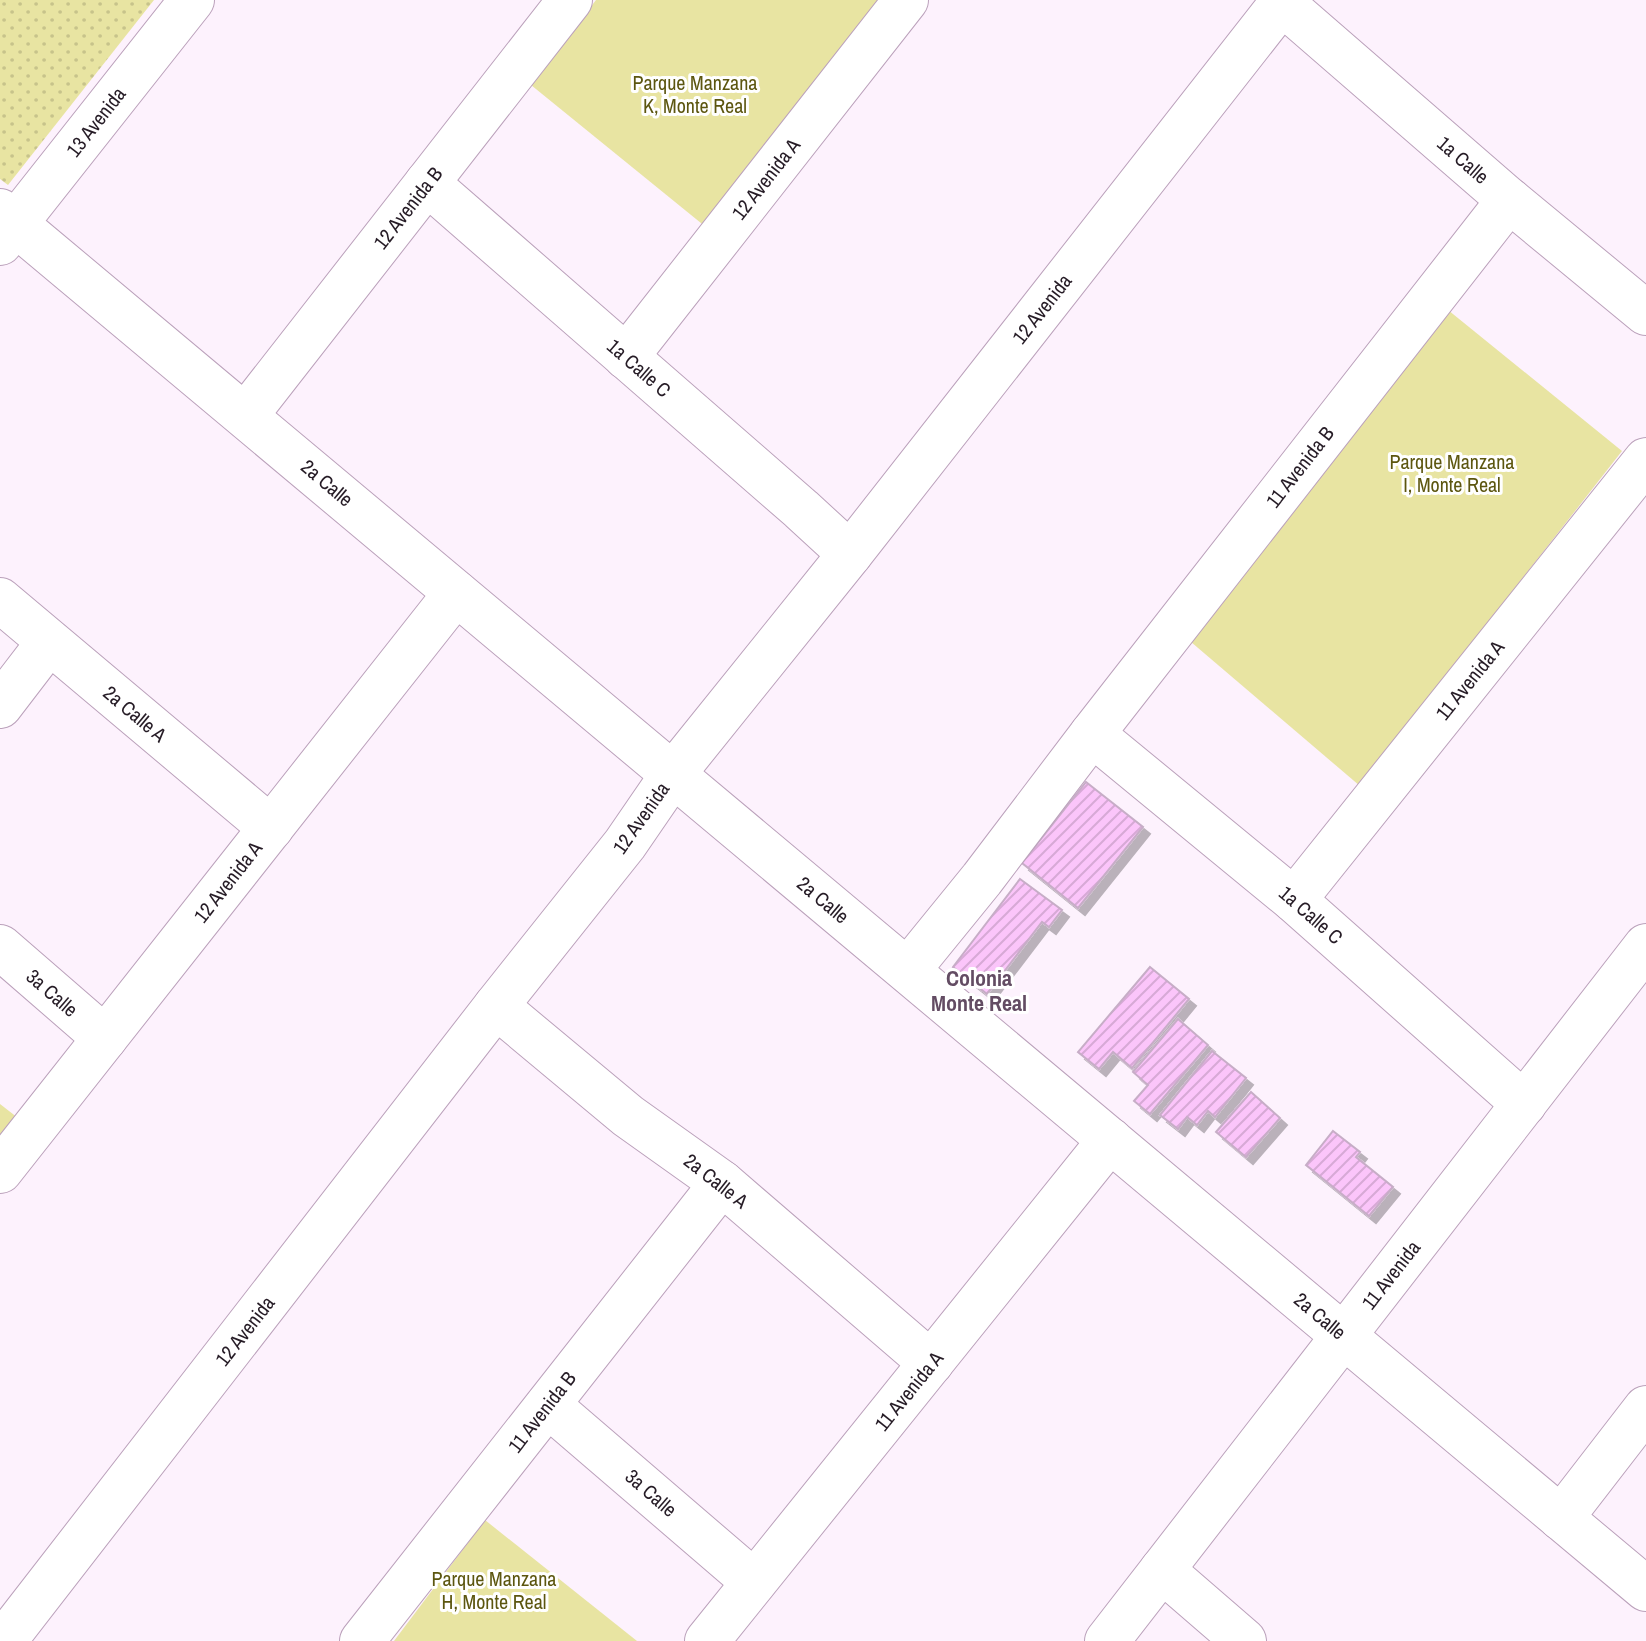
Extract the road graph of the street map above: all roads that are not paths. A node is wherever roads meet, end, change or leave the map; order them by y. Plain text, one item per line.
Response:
1 (192, 0) edge
2 (570, 0) edge
3 (906, 0) edge
4 (1283, 2) edge
5 (427, 183) junction
6 (1509, 200) junction
7 (5, 226) edge
8 (1646, 313) edge
9 (626, 357) junction
10 (246, 415) junction
11 (1646, 460) edge
12 (850, 554) junction
13 (456, 593) junction
14 (0, 600) edge
15 (49, 642) junction
16 (0, 706) edge
17 (1092, 734) junction
18 (673, 774) junction
19 (271, 828) junction
20 (1294, 900) junction
21 (1646, 946) edge
22 (0, 947) edge
23 (908, 970) junction
24 (496, 1006) junction
25 (105, 1038) junction
26 (1524, 1104) junction
27 (1110, 1140) junction
28 (0, 1171) edge
29 (722, 1183) junction
30 (1344, 1336) junction
31 (931, 1363) junction
32 (548, 1405) junction
33 (1646, 1408) edge
34 (1561, 1518) junction
35 (1162, 1570) junction
36 (754, 1582) junction
37 (1646, 1589) edge
38 (4, 1641) edge
39 (362, 1641) edge
40 (707, 1641) edge
41 (1107, 1641) edge
42 (1244, 1641) edge

1 - 7 street, 13 Avenida
2 - 5 street, 12 Avenida B
3 - 9 street, 12 Avenida A
4 - 6 street, 1a Calle
4 - 12 street, 12 Avenida
5 - 9 street, 1a Calle C
5 - 10 street, 12 Avenida B
6 - 8 street, 1a Calle
6 - 17 street, 11 Avenida B
7 - 10 street, 2a Calle
9 - 12 street, 1a Calle C
10 - 13 street, 2a Calle
11 - 20 street, 11 Avenida A
12 - 18 street, 12 Avenida
13 - 18 street, 2a Calle
13 - 19 street, 12 Avenida A
14 - 15 street, 2a Calle A
15 - 16 street
15 - 19 street, 2a Calle A
17 - 20 street, 1a Calle C
17 - 23 street, 11 Avenida B
18 - 23 street, 2a Calle
18 - 24 street, 12 Avenida
19 - 25 street, 12 Avenida A
20 - 26 street, 1a Calle C
21 - 26 street, 11 Avenida
22 - 25 street, 3a Calle
23 - 27 street, 2a Calle
24 - 29 street, 2a Calle A
24 - 38 street, 12 Avenida
25 - 28 street, 12 Avenida A
26 - 30 street, 11 Avenida
27 - 30 street, 2a Calle
27 - 31 street, 11 Avenida A
29 - 31 street, 2a Calle A
29 - 32 street, 11 Avenida B
30 - 34 street, 2a Calle
30 - 35 street, 11 Avenida
31 - 36 street, 11 Avenida A
32 - 36 street, 3a Calle
32 - 39 street, 11 Avenida B
33 - 34 street
34 - 37 street, 2a Calle
35 - 41 street, 11 Avenida
35 - 42 street
36 - 40 street, 11 Avenida A

